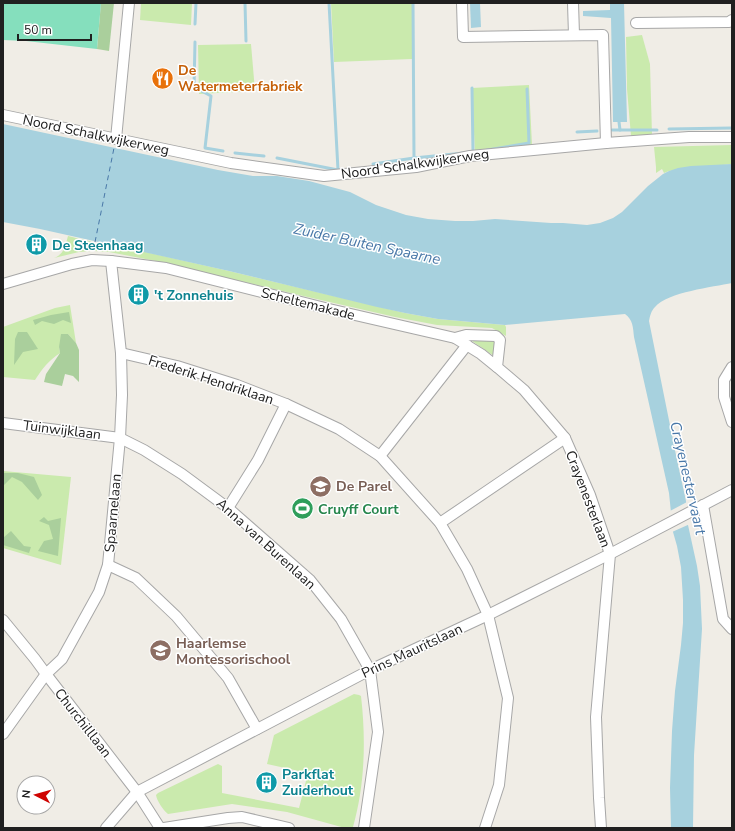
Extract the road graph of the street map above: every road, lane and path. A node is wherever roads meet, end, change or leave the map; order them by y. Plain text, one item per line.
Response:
1 (128, 3) edge
2 (462, 3) edge
3 (573, 3) edge
4 (732, 20) edge
5 (636, 23) dead end
6 (574, 35) junction
7 (3, 115) edge
8 (732, 136) edge
9 (116, 139) junction
10 (606, 143) junction
11 (111, 261) junction
12 (3, 284) edge
13 (455, 338) junction
14 (467, 345) junction
15 (121, 353) junction
16 (497, 366) junction
17 (732, 367) edge
18 (286, 404) junction
19 (732, 422) edge
20 (3, 423) edge
21 (120, 438) junction
22 (565, 438) junction
23 (380, 456) junction
24 (732, 490) edge
25 (703, 505) junction
26 (228, 508) junction
27 (440, 523) junction
28 (610, 554) junction
29 (108, 565) junction
30 (488, 615) junction
31 (3, 620) edge
32 (732, 629) edge
33 (370, 670) junction
34 (46, 674) junction
35 (257, 729) junction
36 (3, 734) edge
37 (138, 792) junction
38 (106, 828) edge
39 (160, 828) edge
40 (164, 828) edge
41 (289, 828) edge
42 (364, 828) edge
43 (485, 828) edge
44 (602, 828) edge

1 - 9 street
2 - 6 street
3 - 6 street
4 - 5 street
6 - 10 street
7 - 9 street, Noord Schalkwijkerweg
8 - 10 street, Noord Schalkwijkerweg
9 - 10 street, Noord Schalkwijkerweg
11 - 12 street, Scheltemakade
11 - 13 street, Scheltemakade
11 - 15 street, Spaarnelaan
13 - 14 street, Scheltemakade
13 - 16 street
14 - 16 street, Scheltemakade
14 - 23 street
15 - 18 street, Frederik Hendriklaan
15 - 21 street, Spaarnelaan
16 - 22 street, Crayenesterlaan
17 - 19 street
18 - 23 street, Frederik Hendriklaan
18 - 26 street
20 - 21 street, Tuinwijklaan
21 - 26 street, Anna van Burenlaan
21 - 29 street, Spaarnelaan
22 - 27 street
22 - 28 street, Crayenesterlaan
23 - 27 street, Frederik Hendriklaan
24 - 25 street, Prins Mauritslaan
25 - 28 street, Prins Mauritslaan
25 - 32 street
26 - 33 street, Anna van Burenlaan
27 - 30 street, Frederik Hendriklaan
28 - 30 street, Prins Mauritslaan
28 - 44 street, Crayenesterlaan
29 - 34 street, Spaarnelaan
29 - 35 street
30 - 33 street, Prins Mauritslaan
30 - 43 street, Frederik Hendriklaan
31 - 34 street, Churchilllaan
33 - 35 street, Prins Mauritslaan
33 - 42 street, Anna van Burenlaan
34 - 36 street, Spaarnelaan
34 - 37 street, Churchilllaan
35 - 37 street, Prins Mauritslaan
37 - 38 street
37 - 39 street, Churchilllaan
40 - 41 street

